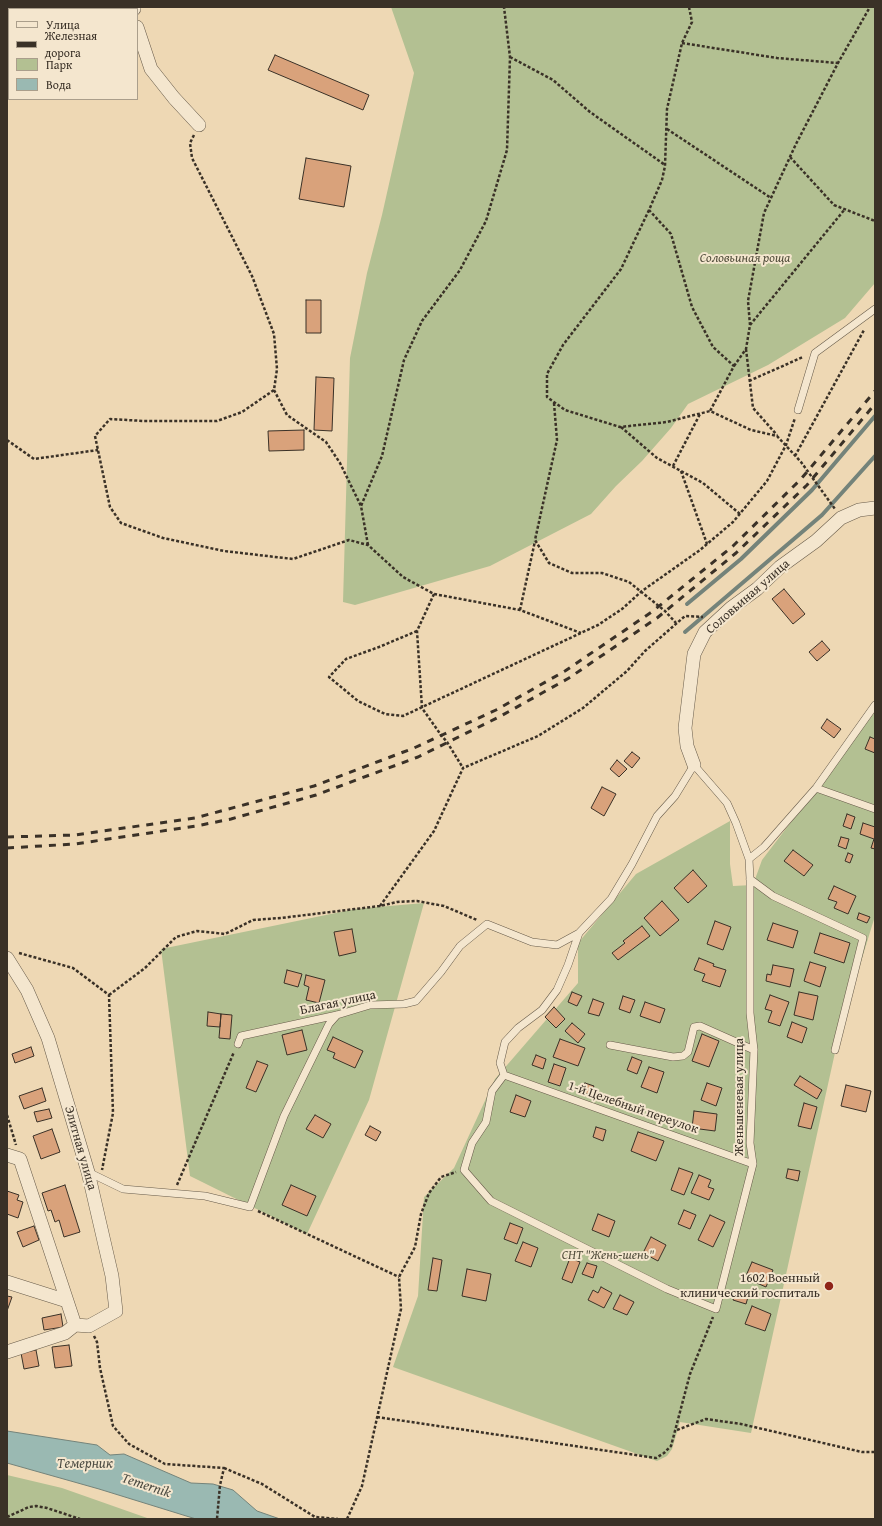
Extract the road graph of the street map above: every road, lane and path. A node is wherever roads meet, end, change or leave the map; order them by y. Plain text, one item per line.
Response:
1 (504, 7) edge
2 (689, 7) edge
3 (870, 7) edge
4 (138, 30) edge
5 (682, 43) junction
6 (510, 57) junction
7 (838, 63) junction
8 (199, 125) joint
9 (666, 129) junction
10 (790, 156) junction
11 (665, 166) junction
12 (771, 198) junction
13 (649, 210) junction
14 (846, 210) junction
15 (875, 222) edge
16 (875, 310) edge
17 (750, 326) junction
18 (746, 348) junction
19 (815, 352) junction
20 (734, 366) junction
21 (749, 381) junction
22 (274, 390) junction
23 (554, 402) junction
24 (798, 410) joint
25 (710, 411) junction
26 (700, 414) junction
27 (620, 427) junction
28 (777, 436) junction
29 (7, 440) edge
30 (786, 445) junction
31 (98, 450) junction
32 (795, 456) junction
33 (672, 466) junction
34 (681, 471) junction
35 (361, 506) junction
36 (875, 508) edge
37 (740, 514) junction
38 (841, 518) junction
39 (535, 540) junction
40 (707, 544) junction
41 (368, 545) junction
42 (642, 591) junction
43 (434, 594) junction
44 (520, 610) junction
45 (720, 618) junction
46 (676, 623) junction
47 (417, 631) junction
48 (581, 633) junction
49 (875, 705) edge
50 (422, 708) junction
51 (694, 765) junction
52 (463, 768) junction
53 (816, 788) junction
54 (875, 809) edge
55 (749, 859) junction
56 (750, 880) junction
57 (380, 906) junction
58 (487, 924) junction
59 (579, 933) junction
60 (11, 954) edge
61 (109, 995) junction
62 (337, 1015) junction
63 (238, 1044) joint
64 (610, 1045) dead end
65 (754, 1050) junction
66 (835, 1050) dead end
67 (504, 1075) junction
68 (7, 1115) edge
69 (13, 1157) edge
70 (753, 1164) junction
71 (464, 1170) junction
72 (88, 1172) junction
73 (100, 1177) junction
74 (173, 1193) junction
75 (250, 1207) junction
76 (399, 1277) junction
77 (7, 1282) edge
78 (67, 1300) junction
79 (716, 1309) junction
80 (74, 1325) junction
81 (89, 1326) junction
82 (7, 1352) edge
83 (377, 1417) junction
84 (676, 1430) junction
85 (875, 1452) edge
86 (224, 1468) junction
87 (7, 1517) edge
88 (80, 1519) edge
89 (216, 1519) edge
90 (338, 1519) edge
91 (347, 1519) edge

1 - 6 path
2 - 5 path
3 - 7 path
4 - 8 street
5 - 7 path
5 - 9 path
6 - 11 path
6 - 35 path
7 - 10 path
8 - 22 path
9 - 11 path
9 - 12 path
10 - 12 path
10 - 14 path
11 - 13 path
12 - 17 path
13 - 20 path
13 - 23 path
14 - 15 path
14 - 17 path
16 - 19 lane
16 - 32 path
17 - 18 path
18 - 20 path
18 - 21 path
19 - 21 path
19 - 24 lane
20 - 25 path
21 - 28 path
22 - 31 path
22 - 35 path
23 - 27 path
23 - 39 path
24 - 30 path
25 - 26 path
25 - 28 path
26 - 27 path
26 - 33 path
27 - 33 path
28 - 30 path
29 - 31 path
30 - 32 path
30 - 37 path
31 - 41 path
32 - 38 path
33 - 34 path
34 - 37 path
34 - 40 path
35 - 41 path
36 - 38 street, Соловьиная улица
37 - 40 path
38 - 45 street, Соловьиная улица
39 - 42 path
39 - 44 path
40 - 42 path
41 - 43 path
42 - 46 path
42 - 48 path
43 - 44 path
43 - 47 path
44 - 48 path
45 - 46 path
45 - 51 street, Соловьиная улица
46 - 52 path
47 - 50 path
47 - 50 path
48 - 50 path
49 - 53 lane
50 - 52 path
51 - 55 lane, Соловьиная улица
51 - 59 lane
52 - 57 path
53 - 54 lane
53 - 55 lane
55 - 56 lane, Соловьиная улица
56 - 65 lane, Женьшеневая улица
56 - 66 lane
57 - 58 path
57 - 61 path
58 - 59 lane
58 - 62 lane, Благая улица
59 - 67 lane
60 - 61 path
60 - 72 street, Элитная улица
61 - 73 path
62 - 63 lane, Благая улица
62 - 75 lane
63 - 74 path
64 - 65 lane
65 - 70 lane, Женьшеневая улица
67 - 70 lane, 1-й Целебный переулок
67 - 71 lane
68 - 69 path
69 - 78 street
70 - 79 lane, Женьшеневая улица
71 - 76 path
71 - 79 lane
72 - 73 lane
72 - 81 street, Элитная улица
73 - 74 lane
74 - 75 lane
75 - 76 path
76 - 83 path
77 - 78 street
78 - 80 street
79 - 84 path
80 - 81 street
80 - 82 street
81 - 86 path
83 - 84 path
83 - 91 path
84 - 85 path
86 - 89 path
86 - 90 path
87 - 88 path

